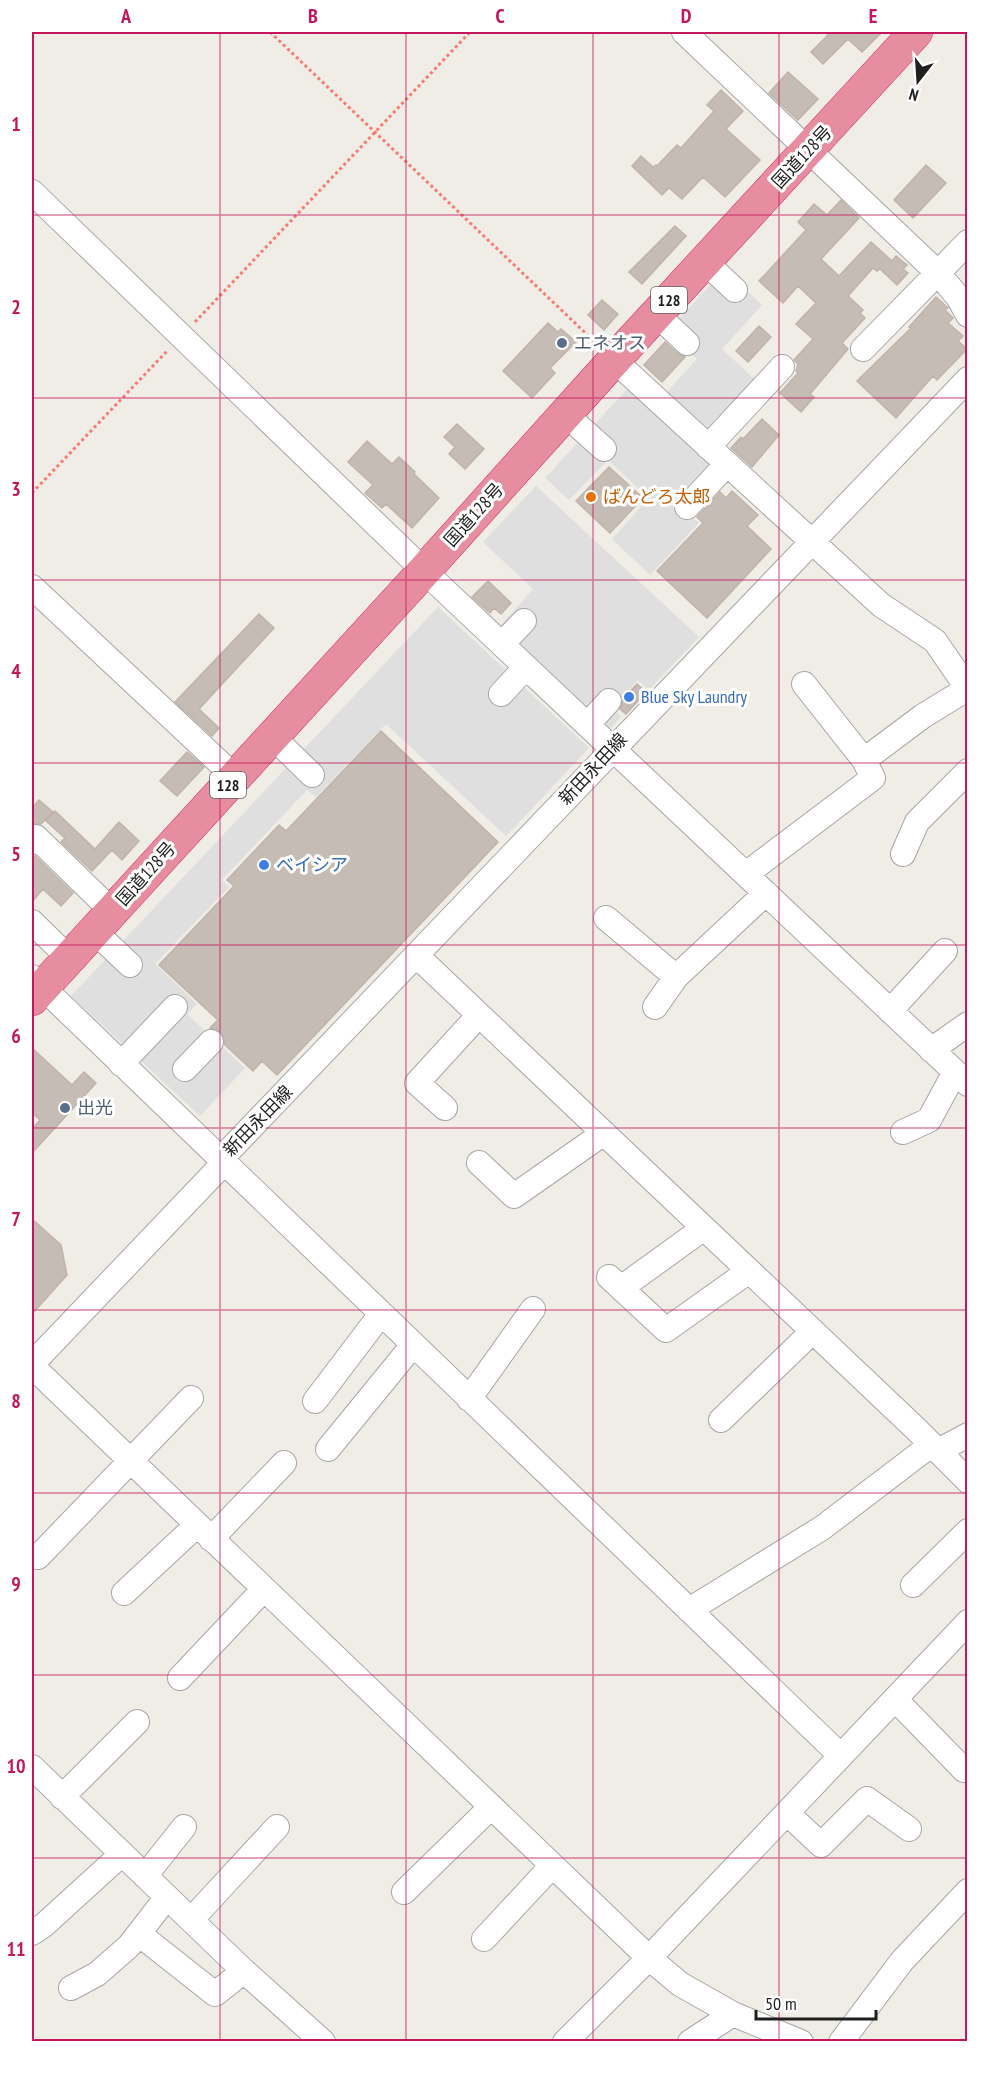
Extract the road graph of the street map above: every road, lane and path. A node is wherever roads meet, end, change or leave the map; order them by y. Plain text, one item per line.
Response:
1 (270, 32) edge
2 (470, 32) edge
3 (684, 32) edge
4 (916, 32) edge
5 (376, 133) junction
6 (809, 150) junction
7 (32, 192) edge
8 (968, 242) edge
9 (705, 262) junction
10 (938, 273) junction
11 (735, 290) dead end
12 (656, 314) junction
13 (968, 315) edge
14 (182, 336) junction
15 (687, 343) dead end
16 (863, 350) dead end
17 (614, 360) junction
18 (782, 367) dead end
19 (968, 379) edge
20 (565, 414) junction
21 (708, 447) junction
22 (604, 449) dead end
23 (727, 464) junction
24 (32, 493) edge
25 (687, 507) dead end
26 (811, 542) junction
27 (424, 571) junction
28 (32, 587) edge
29 (524, 621) dead end
30 (502, 644) junction
31 (526, 667) junction
32 (804, 684) dead end
33 (968, 689) edge
34 (501, 694) dead end
35 (609, 701) dead end
36 (587, 724) junction
37 (272, 736) junction
38 (612, 749) junction
39 (864, 760) junction
40 (968, 771) edge
41 (312, 775) dead end
42 (235, 777) junction
43 (32, 842) edge
44 (903, 854) dead end
45 (746, 873) junction
46 (766, 893) junction
47 (606, 918) dead end
48 (103, 921) junction
49 (32, 922) edge
50 (945, 951) dead end
51 (417, 956) junction
52 (69, 958) junction
53 (130, 965) dead end
54 (676, 977) junction
55 (35, 988) edge
56 (175, 1007) dead end
57 (656, 1007) dead end
58 (890, 1011) junction
59 (479, 1014) junction
60 (968, 1024) edge
61 (211, 1042) dead end
62 (931, 1050) junction
63 (121, 1064) junction
64 (185, 1069) dead end
65 (961, 1078) edge
66 (444, 1108) dead end
67 (903, 1132) dead end
68 (604, 1133) junction
69 (222, 1162) junction
70 (479, 1163) dead end
71 (704, 1228) junction
72 (749, 1270) junction
73 (533, 1309) dead end
74 (381, 1314) junction
75 (813, 1331) junction
76 (412, 1345) junction
77 (32, 1365) edge
78 (191, 1398) dead end
79 (469, 1399) junction
80 (315, 1401) dead end
81 (721, 1420) dead end
82 (968, 1436) edge
83 (934, 1448) junction
84 (328, 1449) dead end
85 (131, 1462) junction
86 (284, 1463) dead end
87 (968, 1481) edge
88 (968, 1531) edge
89 (204, 1532) junction
90 (38, 1557) dead end
91 (913, 1585) dead end
92 (264, 1589) junction
93 (124, 1593) dead end
94 (689, 1610) junction
95 (968, 1622) edge
96 (180, 1678) dead end
97 (895, 1699) junction
98 (137, 1722) dead end
99 (841, 1756) junction
100 (32, 1767) edge
101 (964, 1770) dead end
102 (62, 1797) junction
103 (491, 1807) junction
104 (787, 1813) junction
105 (184, 1827) dead end
106 (277, 1827) dead end
107 (909, 1829) dead end
108 (122, 1854) junction
109 (552, 1866) junction
110 (145, 1876) junction
111 (968, 1891) edge
112 (404, 1892) dead end
113 (167, 1897) junction
114 (191, 1920) junction
115 (32, 1933) edge
116 (139, 1934) junction
117 (484, 1939) dead end
118 (649, 1958) junction
119 (244, 1971) junction
120 (71, 1988) dead end
121 (733, 2014) junction
122 (307, 2036) edge
123 (565, 2042) edge
124 (690, 2042) edge
125 (801, 2042) edge
126 (841, 2042) edge

1 - 5 path
2 - 5 path
3 - 6 street
4 - 6 highway, 国道128号 / 128
5 - 14 path
5 - 17 path
6 - 9 highway, 国道128号 / 128
6 - 10 street
7 - 14 street
8 - 10 street
9 - 11 street
9 - 12 highway, 国道128号 / 128
10 - 13 street
10 - 16 street
12 - 15 street
12 - 17 highway, 国道128号 / 128
14 - 24 path
14 - 27 street
17 - 20 highway, 国道128号 / 128
17 - 21 street
18 - 21 street
19 - 26 street, 新田永田線
20 - 22 street
20 - 27 highway, 国道128号 / 128
21 - 23 street
23 - 25 street
23 - 26 street
26 - 33 street
26 - 38 street, 新田永田線
27 - 30 street
27 - 37 highway, 国道128号 / 128
28 - 42 street
29 - 30 street
30 - 31 street
31 - 34 street
31 - 36 street
32 - 39 street
33 - 39 street
35 - 36 street
36 - 38 street
37 - 41 street
37 - 42 highway, 国道128号 / 128
38 - 45 street
38 - 51 street, 新田永田線
39 - 45 street
40 - 44 street
42 - 48 highway, 国道128号 / 128
43 - 48 street
45 - 46 street
46 - 54 street
46 - 58 street
47 - 54 street
48 - 52 highway, 国道128号 / 128
48 - 53 street
49 - 52 street
50 - 58 street
51 - 59 street
51 - 69 street, 新田永田線
52 - 55 highway, 国道128号 / 128
54 - 57 street
55 - 63 street
56 - 63 street
58 - 62 street
59 - 66 street
59 - 68 street
60 - 62 street
61 - 64 street
62 - 65 street
63 - 69 street
65 - 67 street
68 - 70 street
68 - 71 street
69 - 74 street
69 - 77 street, 新田永田線
71 - 72 street
71 - 72 street
72 - 75 street
73 - 79 street
74 - 76 street
74 - 80 street
75 - 81 street
75 - 83 street
76 - 79 street
76 - 84 street
77 - 85 street
78 - 85 street
79 - 94 street
82 - 83 street
83 - 87 street
83 - 94 street
85 - 89 street
85 - 90 street
86 - 89 street
88 - 91 street
89 - 92 street
89 - 93 street
92 - 96 street
92 - 103 street
94 - 99 street
95 - 97 street
97 - 99 street
97 - 101 street
98 - 102 street
99 - 104 street
100 - 102 street
102 - 108 street
103 - 109 street
103 - 112 street
104 - 107 street
104 - 118 street
105 - 110 street
106 - 114 street
108 - 110 street
108 - 115 street
109 - 117 street
109 - 118 street
110 - 113 street
111 - 126 street
113 - 114 street
113 - 116 street
114 - 119 street
116 - 119 street
116 - 120 street
118 - 121 street
118 - 123 street
119 - 122 street
121 - 124 street
121 - 125 street

